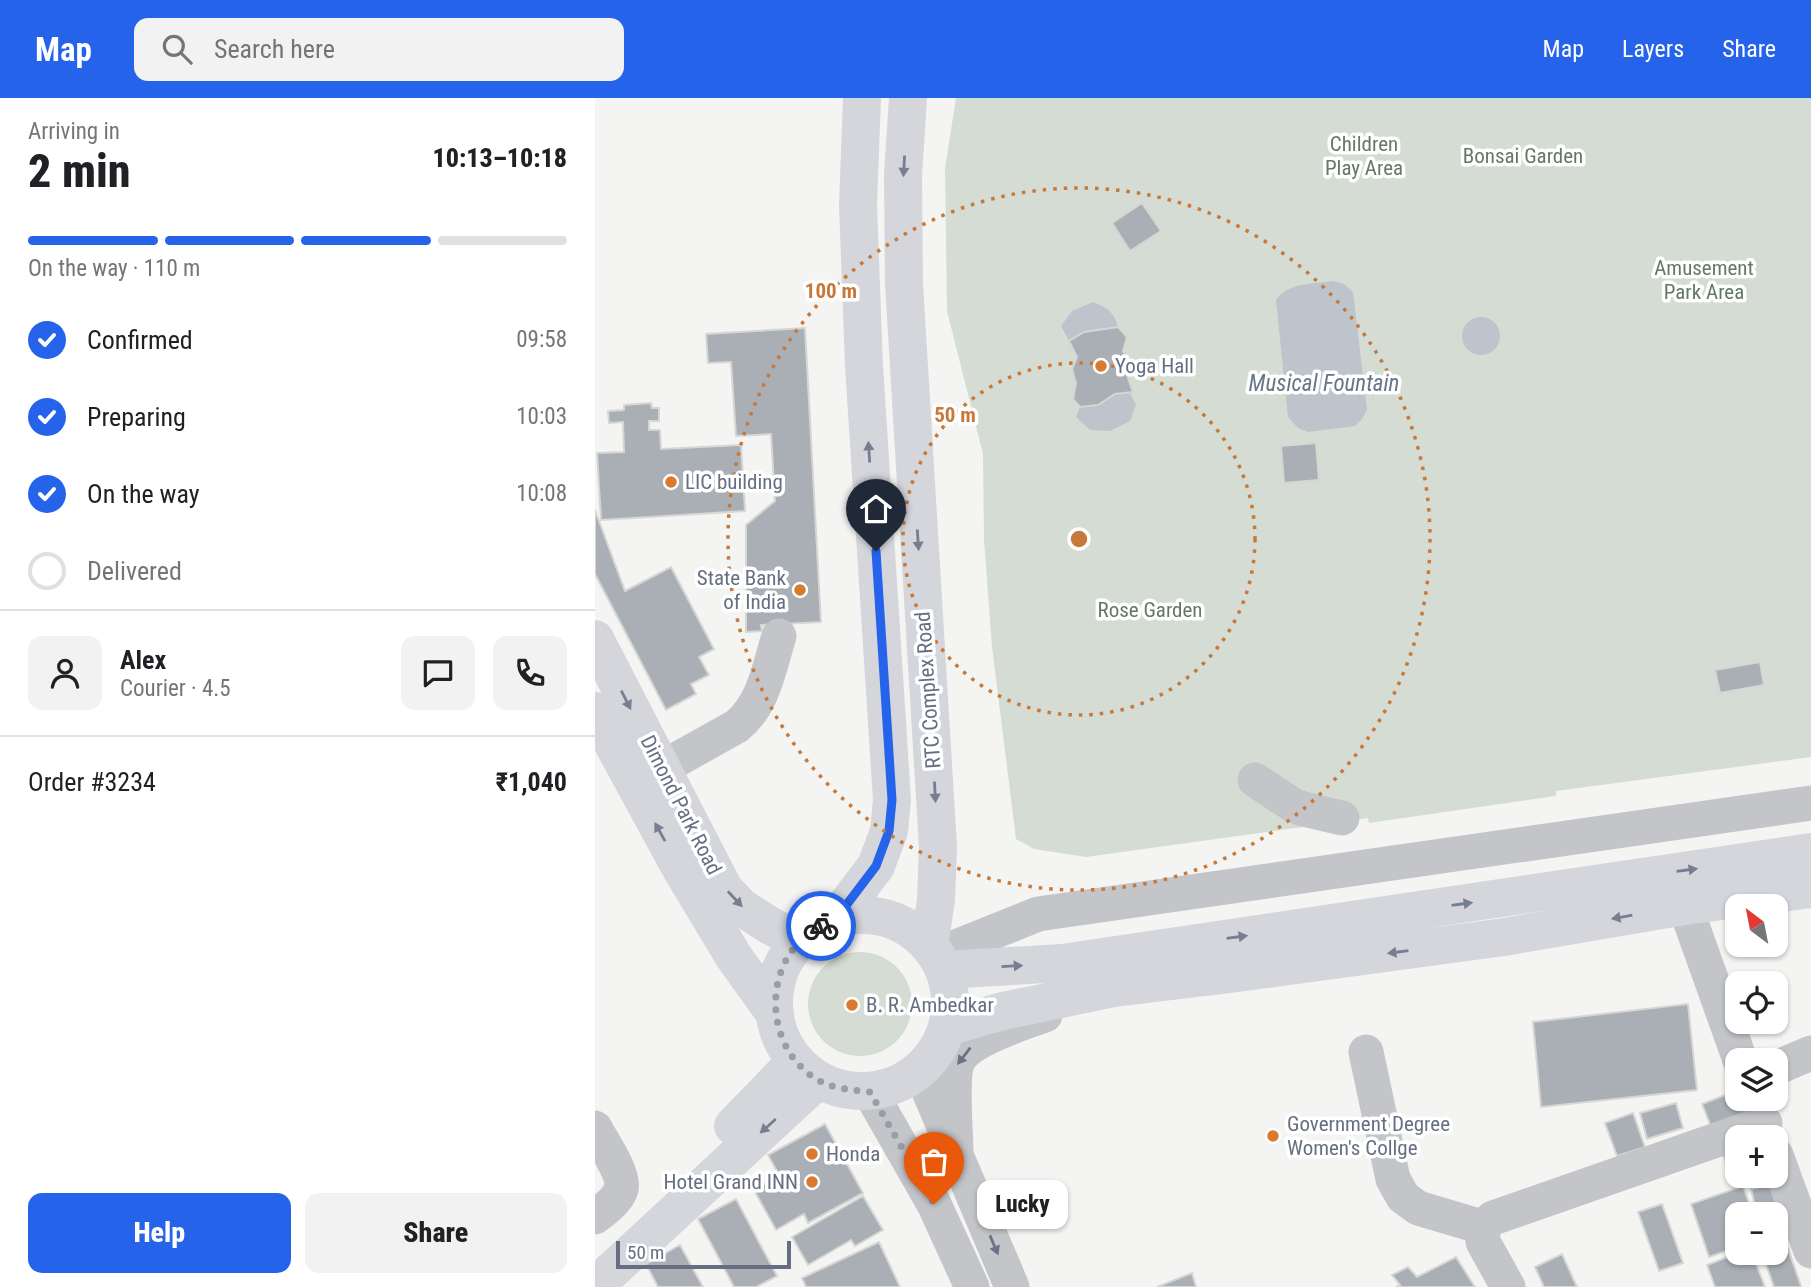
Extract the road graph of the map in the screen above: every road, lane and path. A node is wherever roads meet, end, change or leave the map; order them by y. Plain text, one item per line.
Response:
1 (862, 98) edge
2 (908, 98) edge
3 (779, 636) dead end
4 (595, 639) edge
5 (595, 711) edge
6 (662, 768) junction
7 (1255, 780) dead end
8 (1811, 803) edge
9 (1342, 818) dead end
10 (1811, 852) edge
11 (1811, 889) edge
12 (1685, 906) junction
13 (835, 920) junction
14 (800, 942) junction
15 (936, 957) junction
16 (1114, 988) junction
17 (775, 1014) junction
18 (947, 1027) junction
19 (1736, 1048) edge
20 (1366, 1052) dead end
21 (1811, 1053) edge
22 (1788, 1063) edge
23 (920, 1070) junction
24 (807, 1071) junction
25 (870, 1092) junction
26 (595, 1128) edge
27 (1725, 1143) edge
28 (956, 1154) junction
29 (1788, 1187) edge
30 (595, 1217) edge
31 (1482, 1227) junction
32 (1811, 1251) edge
33 (595, 1258) edge
34 (595, 1286) edge
35 (972, 1287) edge
36 (1012, 1287) edge
37 (1508, 1287) edge

13 -> 1 main road, RTC Complex Road
2 -> 15 main road, RTC Complex Road
3 - 6 street
4 -> 6 main road, Dimond Park Road
17 -> 5 main road, Dimond Park Road
6 -> 14 main road, Dimond Park Road
7 - 9 street
8 - 15 street
15 -> 10 main road
11 - 12 main road
12 -> 16 main road
12 - 19 street
13 - 14 main road
13 - 15 main road
14 - 17 main road
15 - 18 main road
16 - 18 main road
16 -> 28 street
17 - 24 main road
18 - 23 main road
20 - 31 street
21 - 22 street
23 - 25 main road
23 - 28 street
24 - 25 main road
24 - 33 main road
24 -> 34 main road
25 - 35 street
26 - 30 street
27 - 31 street
28 -> 36 street
29 - 32 street
31 - 37 street

